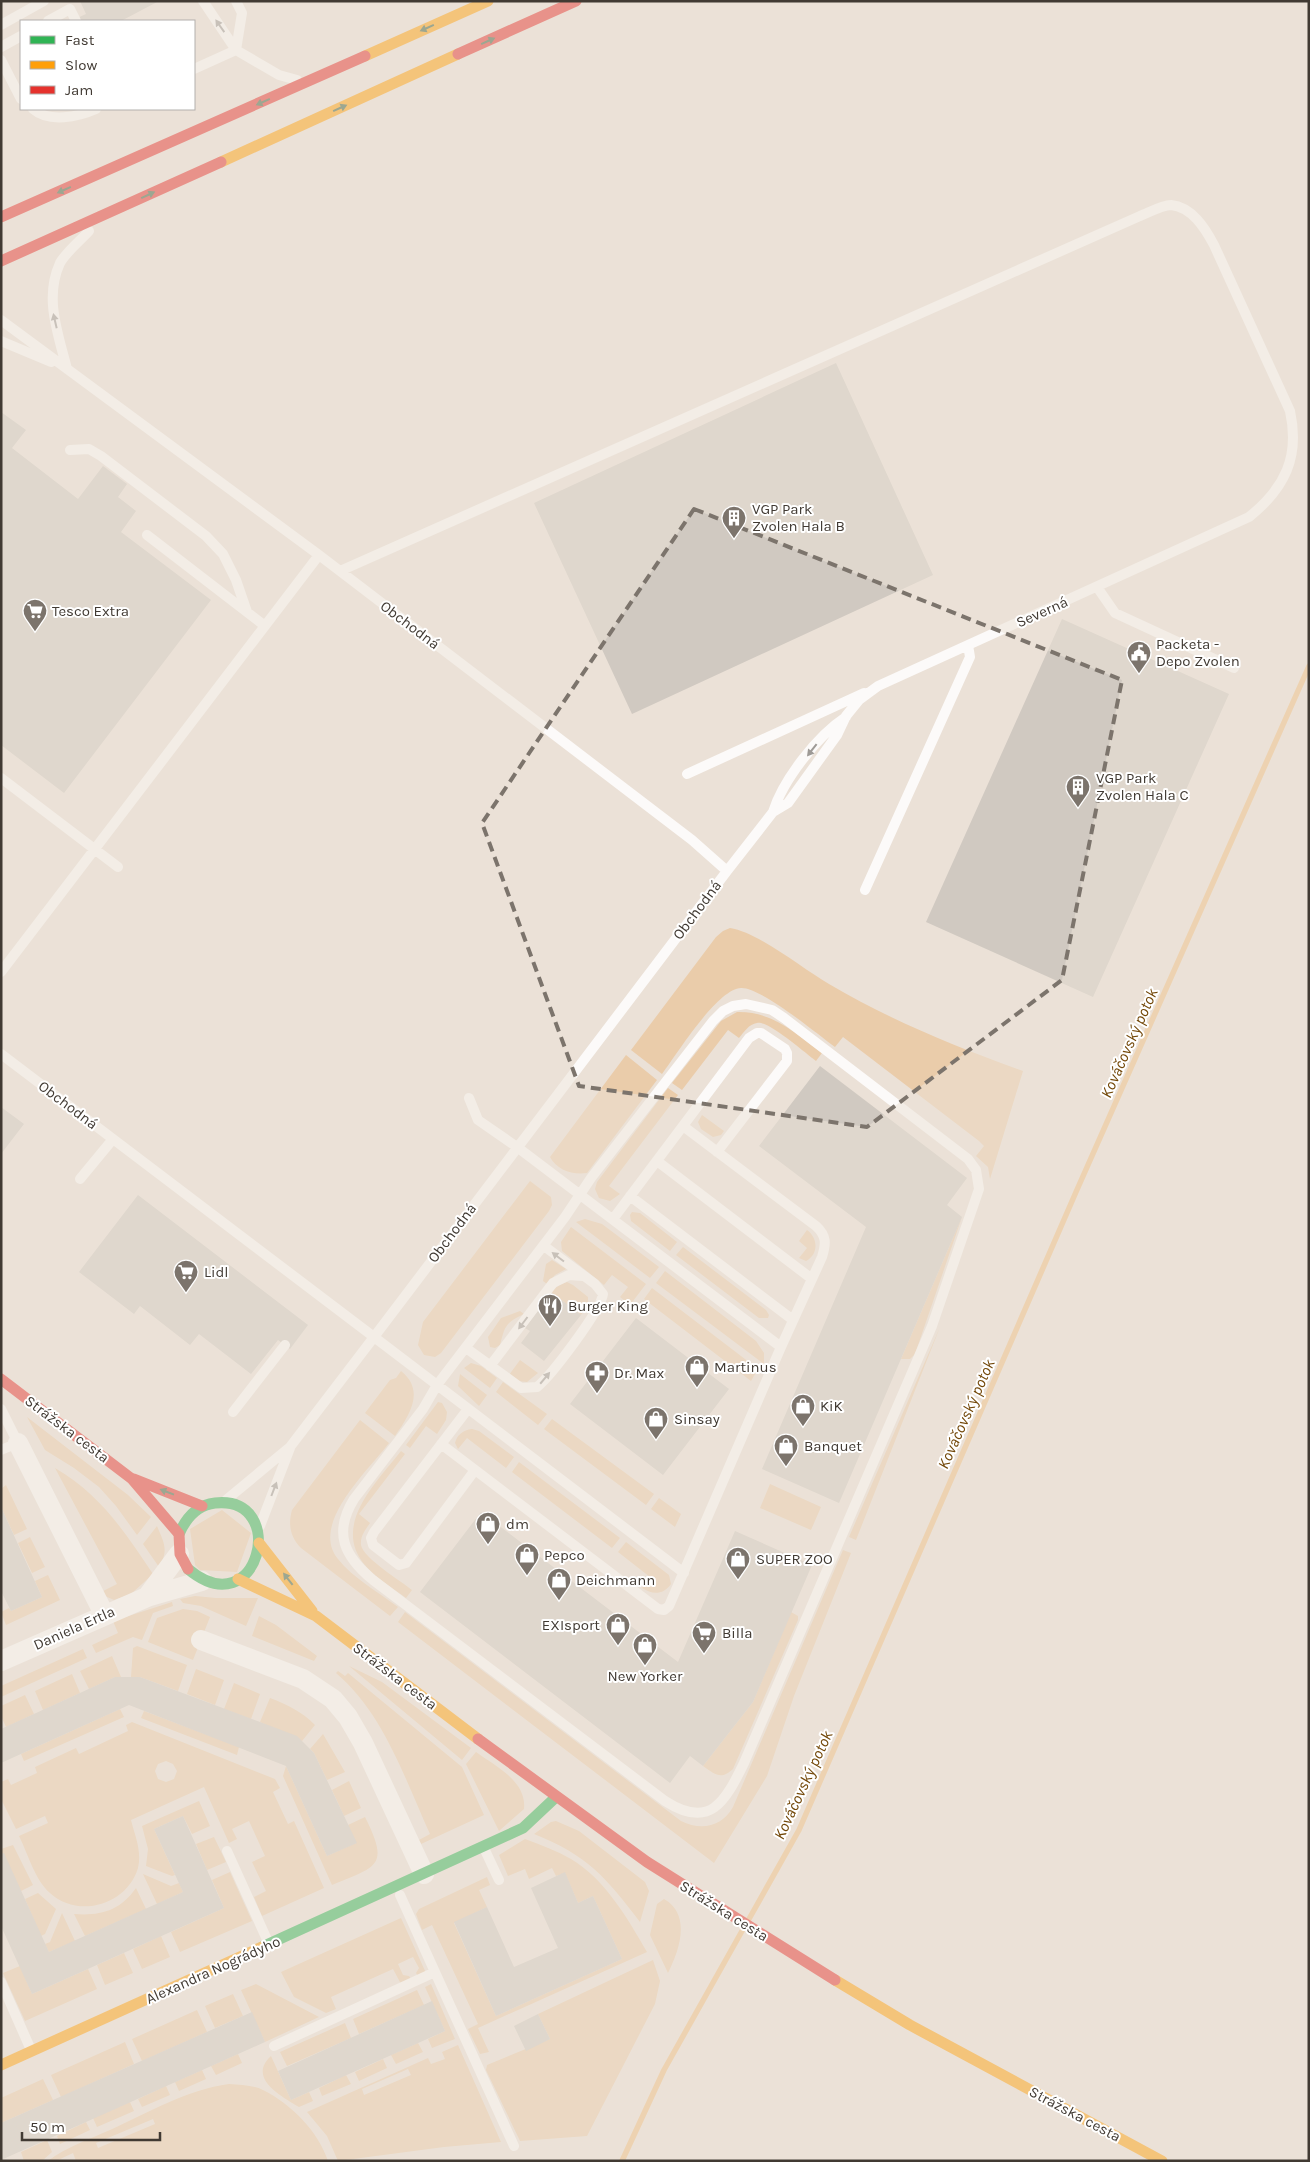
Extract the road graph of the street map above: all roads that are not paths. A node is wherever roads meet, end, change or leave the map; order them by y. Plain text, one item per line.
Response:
1 (44, 1) edge
2 (236, 1) edge
3 (488, 1) edge
4 (576, 1) edge
5 (202, 2) edge
6 (55, 20) edge
7 (76, 20) edge
8 (1, 25) edge
9 (20, 37) edge
10 (1, 47) edge
11 (236, 50) junction
12 (1, 60) edge
13 (195, 69) edge
14 (308, 82) junction
15 (20, 97) edge
16 (34, 110) edge
17 (92, 110) edge
18 (104, 215) junction
19 (1, 217) edge
20 (1, 261) edge
21 (1, 320) edge
22 (1, 340) edge
23 (67, 369) junction
24 (70, 450) dead end
25 (147, 535) dead end
26 (319, 556) junction
27 (340, 571) junction
28 (1098, 587) junction
29 (247, 612) junction
30 (265, 626) junction
31 (968, 645) junction
32 (1234, 668) dead end
33 (878, 686) junction
34 (687, 774) dead end
35 (1, 778) edge
36 (95, 850) junction
37 (118, 867) dead end
38 (727, 871) junction
39 (865, 890) dead end
40 (1, 972) edge
41 (1, 1054) edge
42 (469, 1098) dead end
43 (683, 1126) junction
44 (113, 1139) junction
45 (517, 1147) junction
46 (717, 1152) junction
47 (656, 1161) junction
48 (80, 1179) dead end
49 (579, 1195) junction
50 (630, 1196) junction
51 (613, 1219) junction
52 (544, 1246) junction
53 (584, 1276) junction
54 (812, 1279) junction
55 (793, 1320) junction
56 (374, 1337) junction
57 (285, 1345) dead end
58 (781, 1346) junction
59 (466, 1348) junction
60 (490, 1366) junction
61 (1, 1379) edge
62 (437, 1385) junction
63 (1, 1409) edge
64 (468, 1409) junction
65 (233, 1412) dead end
66 (1, 1429) edge
67 (11, 1443) edge
68 (441, 1444) junction
69 (290, 1448) junction
70 (475, 1470) junction
71 (132, 1479) junction
72 (223, 1502) junction
73 (202, 1506) junction
74 (179, 1534) junction
75 (259, 1537) junction
76 (179, 1554) junction
77 (684, 1573) junction
78 (238, 1579) junction
79 (202, 1581) junction
80 (147, 1597) junction
81 (104, 1614) junction
82 (316, 1616) junction
83 (201, 1640) dead end
84 (1, 1661) edge
85 (556, 1797) junction
86 (484, 1847) junction
87 (227, 1851) dead end
88 (424, 1874) junction
89 (499, 1880) dead end
90 (400, 1895) dead end
91 (270, 1945) junction
92 (435, 1972) junction
93 (1, 1982) edge
94 (274, 2046) dead end
95 (32, 2051) junction
96 (1, 2064) edge
97 (514, 2146) dead end
98 (1162, 2161) edge

1 - 8 lane
2 - 11 lane
3 -> 14 street
18 -> 4 street
11 -> 5 lane
6 - 7 lane
9 - 10 lane
11 - 13 lane
11 - 14 lane
12 - 15 lane
14 -> 19 street
16 - 17 lane
18 - 20 street
23 -> 18 lane
21 - 23 lane
22 - 23 lane
23 - 26 lane, Obchodná
24 - 29 lane
25 - 29 lane
26 - 27 lane, Obchodná
26 - 30 lane
27 - 28 lane, Severná
27 - 38 lane, Obchodná
28 - 31 lane, Severná
28 - 32 lane
29 - 30 lane
30 - 36 lane
31 - 33 lane, Severná
31 - 39 lane
33 - 34 lane
33 - 38 lane, Severná
35 - 36 lane
36 - 37 lane
36 - 40 lane
38 - 45 lane, Obchodná
41 - 44 lane, Obchodná
42 - 45 lane
43 - 46 lane
43 - 46 lane
43 - 47 lane
44 - 48 lane
44 - 56 lane, Obchodná
45 - 49 lane
45 - 56 lane, Obchodná
46 - 54 lane
47 - 50 lane
47 - 54 lane
49 - 51 lane
49 - 52 lane
49 - 62 lane
50 - 51 lane
50 - 55 lane
51 - 58 lane
53 -> 52 lane
52 - 59 lane
53 -> 60 lane
60 -> 53 lane
54 - 55 lane
55 - 58 lane
56 - 62 lane
56 - 69 lane, Obchodná
57 - 65 lane
58 - 77 lane
59 - 60 lane
59 - 62 lane
61 - 71 street, Strážska cesta
62 - 64 lane
63 - 67 lane
64 - 68 lane
64 - 77 lane
66 - 67 lane
67 - 81 street
68 - 70 lane
68 - 70 lane
69 - 72 lane, Obchodná
75 -> 69 lane, Obchodná
70 - 77 lane
73 -> 71 street, Strážska cesta
71 - 74 street, Strážska cesta
72 - 73 street
72 - 75 street, Strážska cesta
73 - 74 street
74 - 76 street
75 - 78 street
82 -> 75 street, Strážska cesta
76 - 79 street
76 - 80 street
78 - 79 street
78 - 82 street, Strážska cesta
79 - 80 street, Daniela Ertla
80 - 81 street, Daniela Ertla
81 - 84 street, Daniela Ertla
82 - 85 street, Strážska cesta
83 - 88 street
85 - 86 street, Alexandra Nográdyho
85 - 98 street, Strážska cesta
86 - 88 street, Alexandra Nográdyho
86 - 89 lane
87 - 91 lane
88 - 91 street, Alexandra Nográdyho
90 - 92 lane
91 - 95 street, Alexandra Nográdyho
92 - 94 lane
92 - 97 lane
93 - 95 lane
95 - 96 street, Alexandra Nográdyho

